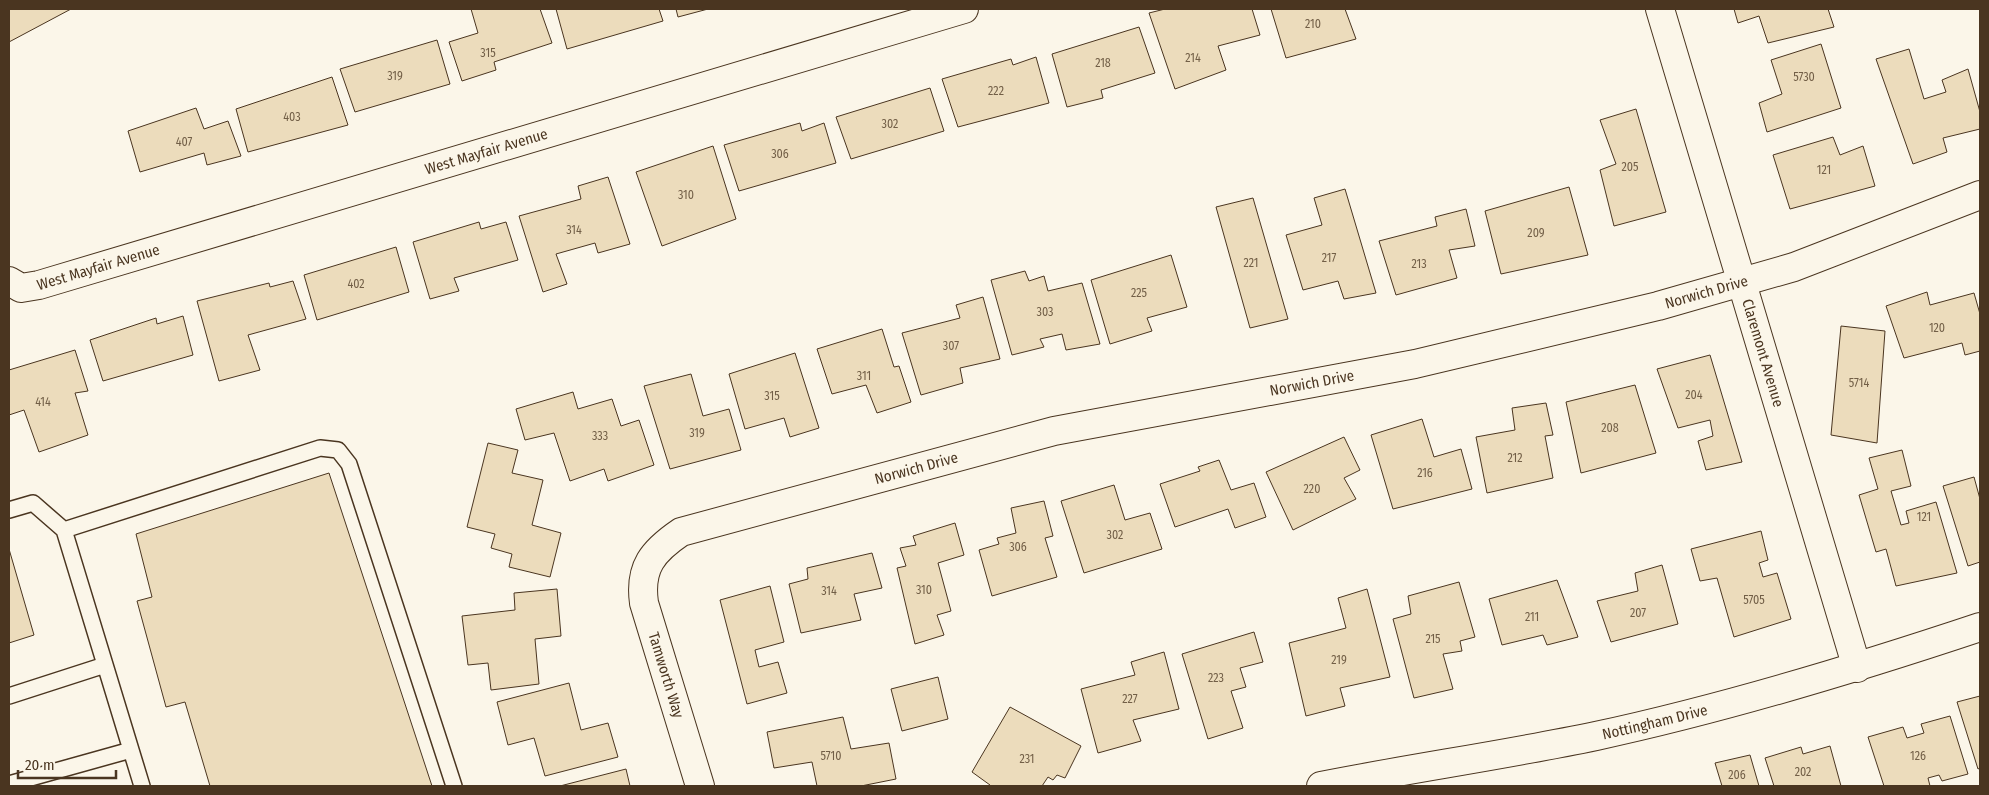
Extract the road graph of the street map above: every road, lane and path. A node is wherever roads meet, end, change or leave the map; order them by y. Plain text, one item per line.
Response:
1 (964, 9) edge
2 (1660, 9) edge
3 (1980, 195) edge
4 (9, 282) edge
5 (1741, 282) junction
6 (9, 510) edge
7 (64, 530) junction
8 (649, 563) joint
9 (1980, 627) edge
10 (105, 665) junction
11 (1857, 668) junction
12 (9, 696) edge
13 (131, 750) junction
14 (9, 784) edge
15 (142, 786) edge
16 (454, 786) edge
17 (700, 786) edge
18 (1321, 786) edge

1 - 4 street, West Mayfair Avenue
2 - 5 street, Claremont Avenue
3 - 5 street, Norwich Drive
5 - 8 street, Norwich Drive
5 - 11 street, Claremont Avenue
6 - 7 lane
7 - 10 lane
7 - 16 lane
8 - 17 street, Tamworth Way
9 - 11 street, Nottingham Drive
10 - 12 lane
10 - 13 lane
11 - 18 street, Nottingham Drive
13 - 14 lane
13 - 15 lane

